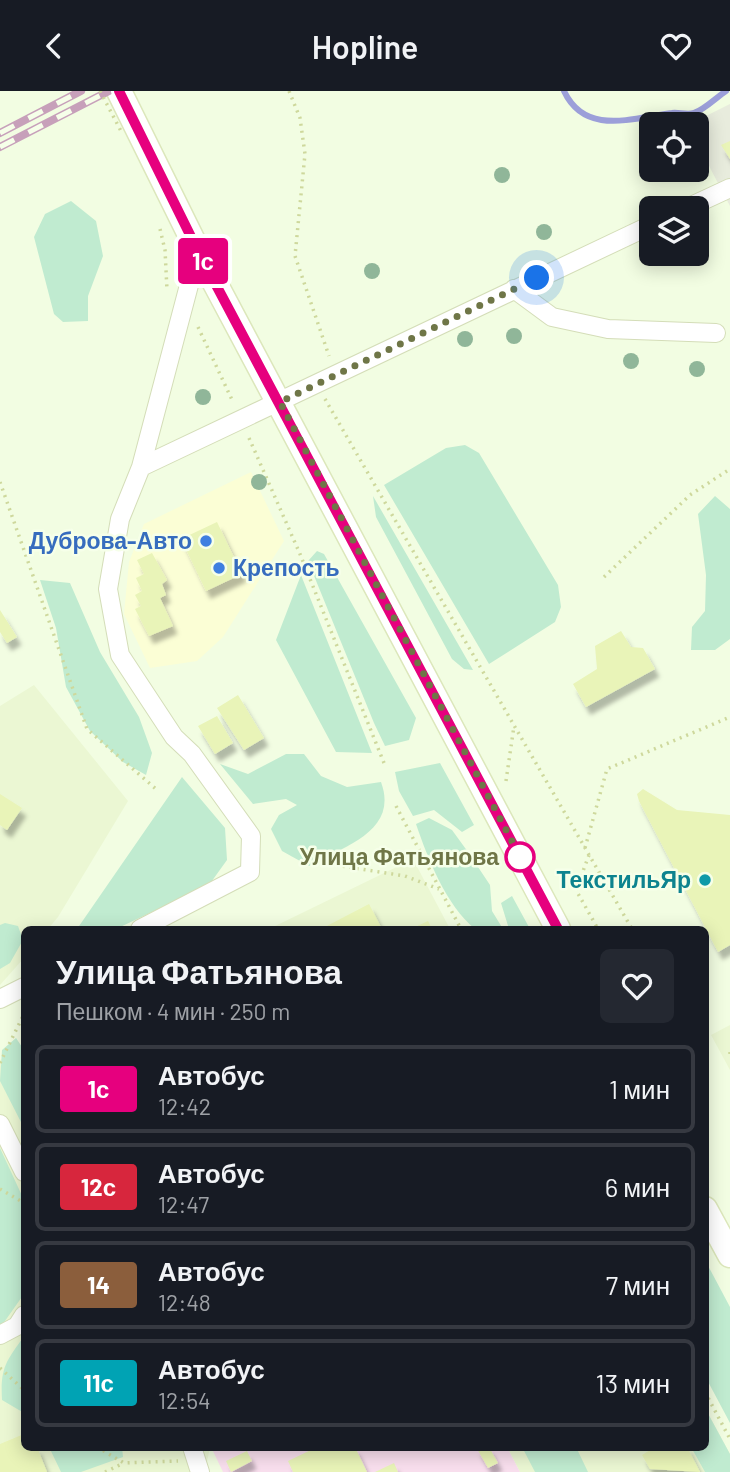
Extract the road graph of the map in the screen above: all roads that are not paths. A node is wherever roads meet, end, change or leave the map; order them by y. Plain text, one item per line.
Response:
1 (119, 91) edge
2 (730, 188) edge
3 (709, 198) edge
4 (639, 231) edge
5 (198, 251) junction
6 (514, 289) junction
7 (716, 333) dead end
8 (280, 402) junction
9 (141, 467) junction
10 (146, 926) edge
11 (556, 926) edge
12 (21, 988) edge
13 (0, 999) edge
14 (0, 1124) edge
15 (21, 1166) edge
16 (709, 1216) edge
17 (730, 1255) edge
18 (21, 1320) edge
19 (0, 1335) edge

1 - 5 main road
2 - 3 street
4 - 6 street
5 - 8 main road
5 - 9 street
6 - 7 street
6 - 8 street
8 - 9 street
8 - 11 main road
9 - 10 street
12 - 13 street
14 - 15 street
16 - 17 main road
18 - 19 street

